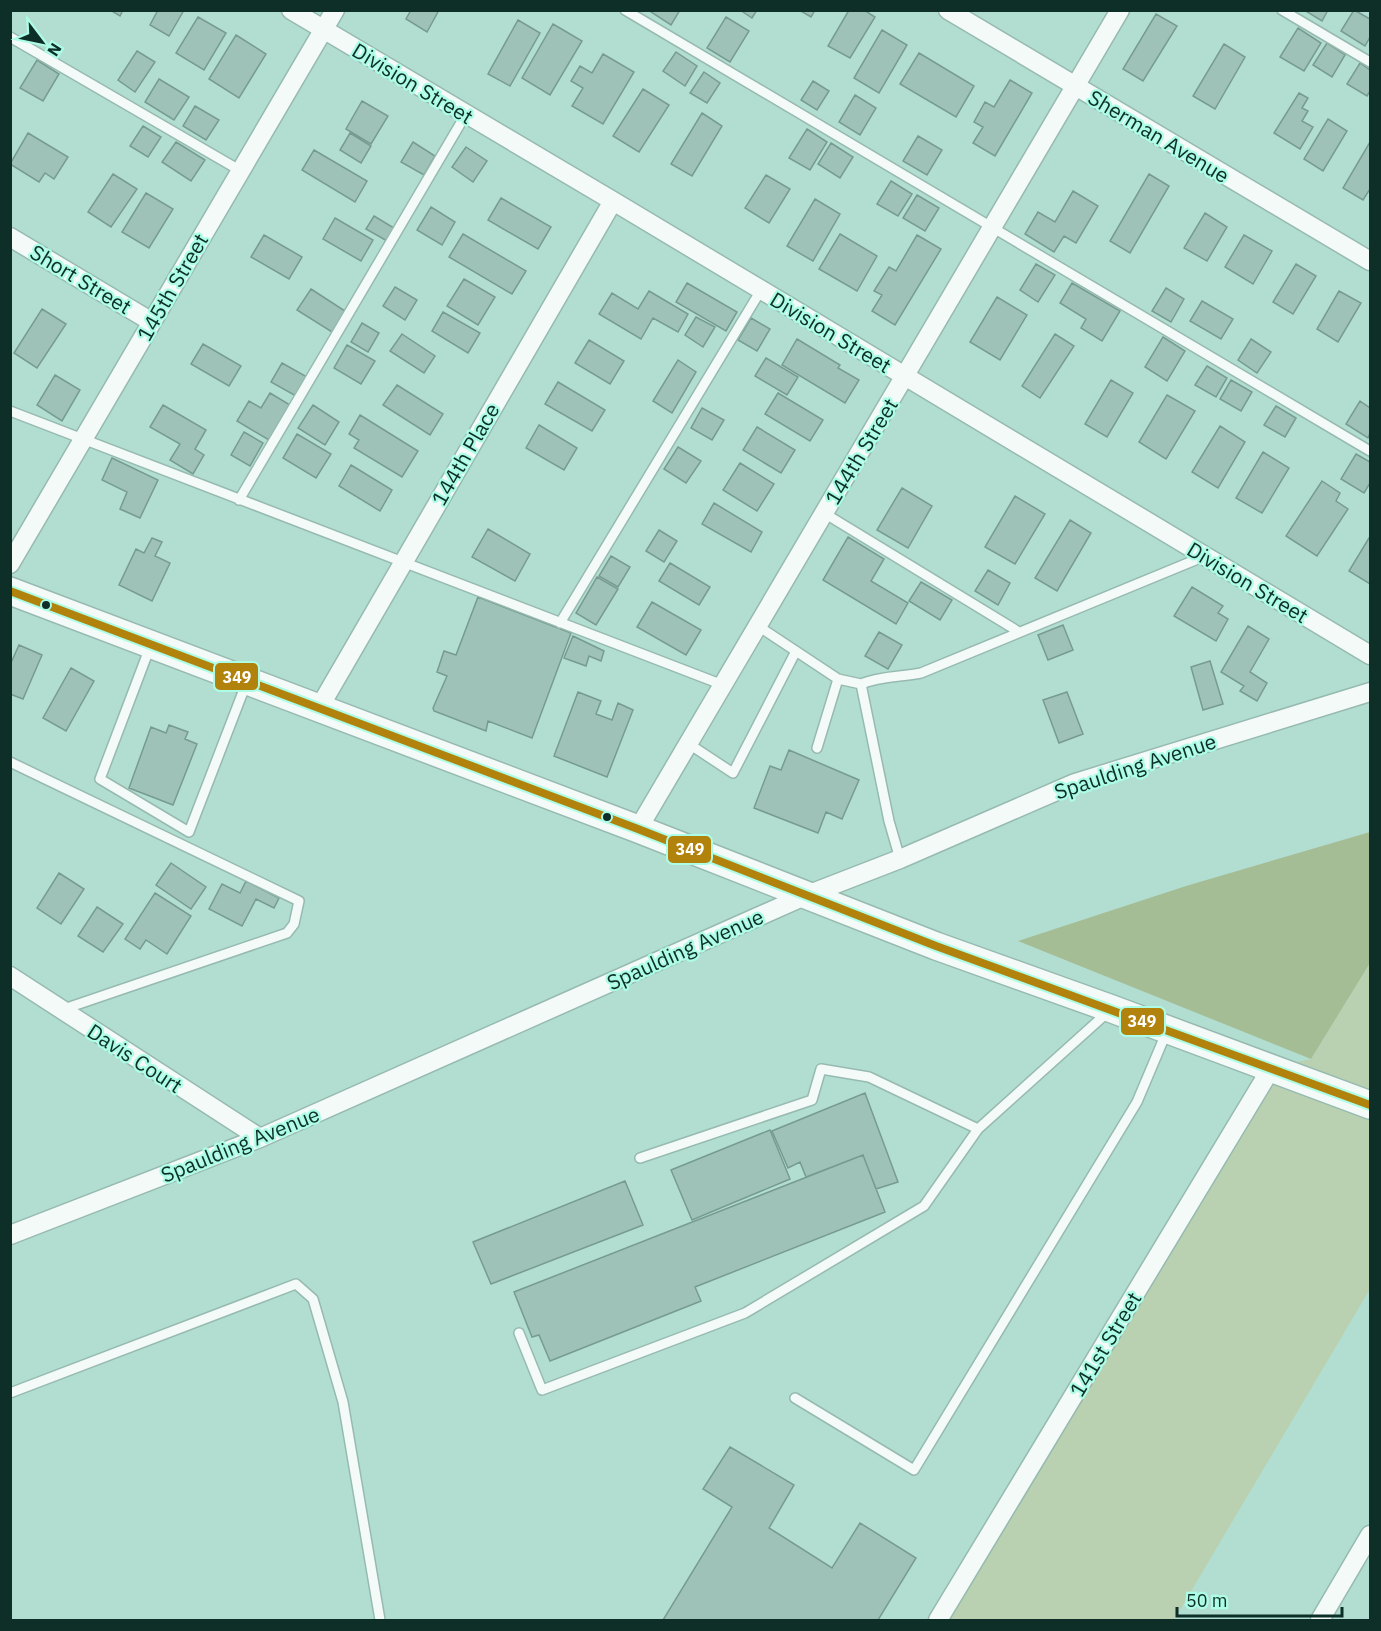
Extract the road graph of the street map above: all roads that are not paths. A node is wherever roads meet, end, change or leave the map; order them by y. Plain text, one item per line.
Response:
1 (291, 10) edge
2 (335, 10) edge
3 (626, 10) edge
4 (948, 10) edge
5 (1120, 10) edge
6 (1282, 10) edge
7 (324, 30) junction
8 (10, 37) edge
9 (1371, 62) edge
10 (1075, 87) junction
11 (466, 114) junction
12 (241, 171) junction
13 (612, 201) junction
14 (993, 227) junction
15 (10, 237) edge
16 (1371, 261) edge
17 (761, 290) junction
18 (152, 322) junction
19 (905, 376) junction
20 (10, 411) edge
21 (82, 440) junction
22 (1371, 451) edge
23 (239, 500) junction
24 (824, 513) junction
25 (1205, 556) junction
26 (402, 563) junction
27 (10, 564) edge
28 (10, 591) edge
29 (560, 623) junction
30 (758, 626) junction
31 (1019, 632) junction
32 (150, 645) junction
33 (796, 651) junction
34 (1371, 655) edge
35 (838, 679) junction
36 (247, 681) junction
37 (861, 684) junction
38 (723, 685) junction
39 (1371, 692) edge
40 (319, 708) junction
41 (689, 744) junction
42 (817, 748) dead end
43 (10, 762) edge
44 (638, 829) junction
45 (900, 859) junction
46 (807, 896) junction
47 (10, 976) edge
48 (1113, 1009) junction
49 (61, 1010) junction
50 (1167, 1029) junction
51 (1272, 1067) junction
52 (1371, 1105) edge
53 (978, 1129) junction
54 (260, 1138) junction
55 (640, 1158) dead end
56 (10, 1235) edge
57 (519, 1333) dead end
58 (10, 1393) edge
59 (795, 1398) dead end
60 (1371, 1535) edge
61 (380, 1620) edge
62 (938, 1620) edge
63 (1320, 1620) edge

1 - 7 street, Division Street
2 - 7 street, 145th Street
3 - 14 lane
4 - 10 street, Sherman Avenue
5 - 10 street, 144th Street
6 - 9 lane
7 - 11 street, Division Street
7 - 12 street, 145th Street
8 - 12 lane
10 - 14 street, 144th Street
10 - 16 street, Sherman Avenue
11 - 13 street, Division Street
11 - 23 lane
12 - 18 street, 145th Street
13 - 17 street, Division Street
13 - 26 street, 144th Place
14 - 19 street, 144th Street
14 - 22 lane
15 - 18 street, Short Street
17 - 19 street, Division Street
17 - 29 lane
18 - 21 street, 145th Street
19 - 24 street, 144th Street
19 - 25 street, Division Street
20 - 21 lane
21 - 23 lane
21 - 27 street, 145th Street
23 - 26 lane
24 - 30 street, 144th Street
24 - 31 lane
25 - 31 lane
25 - 34 street, Division Street
26 - 29 lane
26 - 40 street, 144th Place
28 - 32 main road
29 - 38 lane
30 - 33 lane
30 - 38 street, 144th Street
31 - 37 lane
32 - 36 main road
32 - 36 lane
33 - 35 lane
33 - 41 lane
35 - 37 lane
35 - 42 lane
36 - 40 main road
37 - 45 lane
38 - 41 street, 144th Street
39 - 45 street, Spaulding Avenue
40 - 44 main road
41 - 44 street, 144th Street
43 - 49 lane
44 - 46 main road
45 - 46 street, Spaulding Avenue
46 - 48 main road
46 - 54 street, Spaulding Avenue
47 - 49 street, Davis Court
48 - 50 main road
48 - 53 lane
49 - 54 street, Davis Court
50 - 51 main road
50 - 59 lane
51 - 52 main road
51 - 62 street, 141st Street
53 - 55 lane
53 - 57 lane
54 - 56 street, Spaulding Avenue
58 - 61 lane
60 - 63 street

